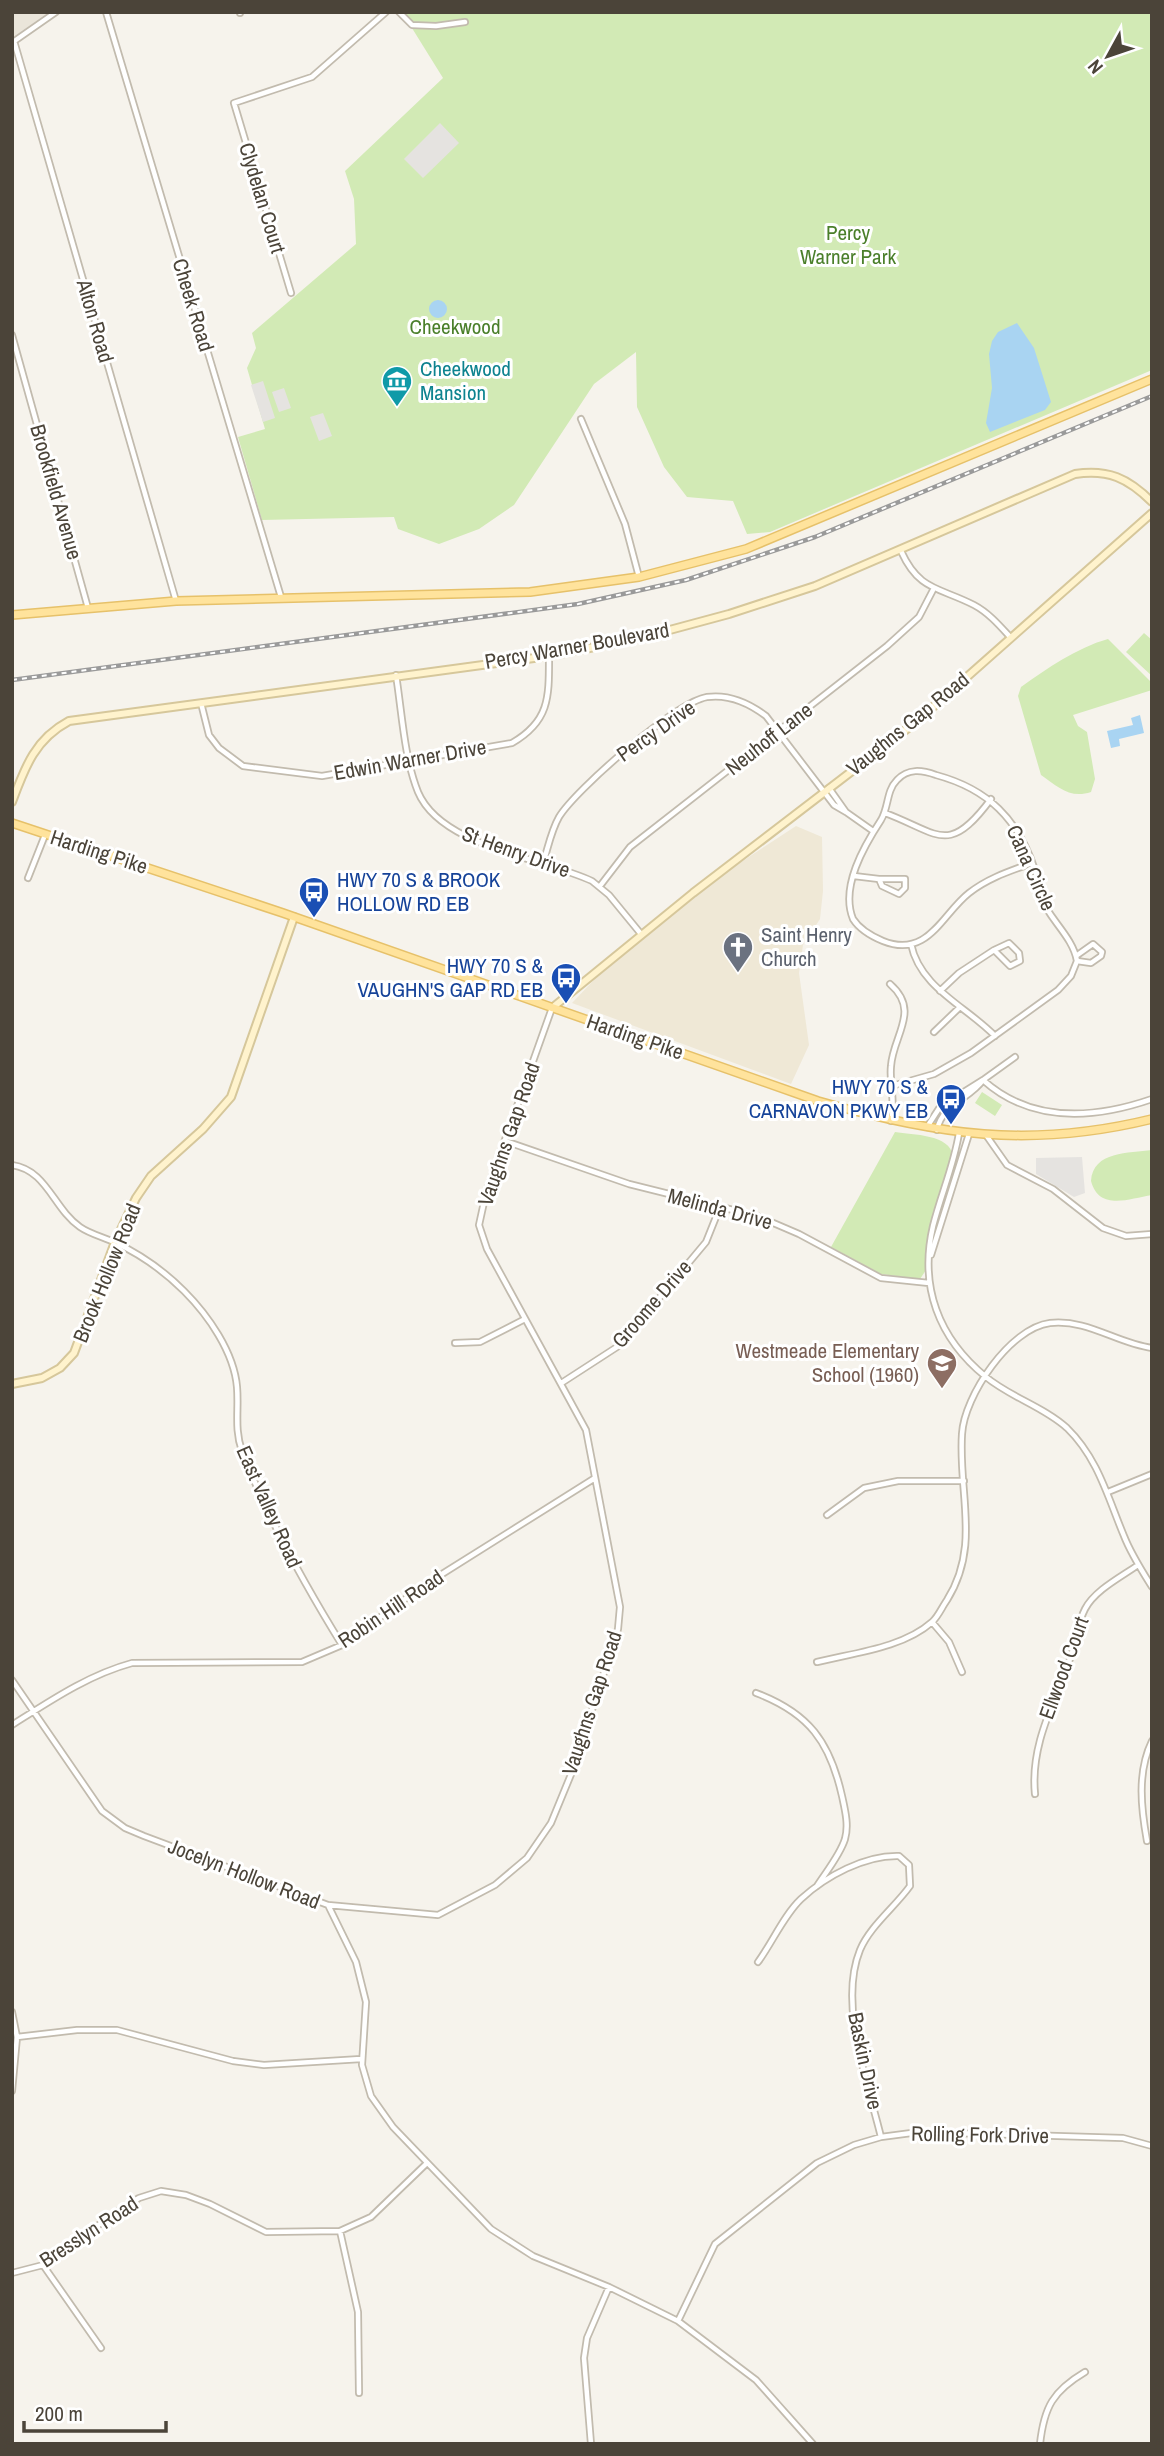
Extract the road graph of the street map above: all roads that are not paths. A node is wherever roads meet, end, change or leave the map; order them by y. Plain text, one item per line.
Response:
1 (56, 12) edge
2 (106, 12) edge
3 (386, 12) edge
4 (399, 12) edge
5 (466, 22) dead end
6 (13, 42) edge
7 (291, 293) dead end
8 (12, 335) edge
9 (1152, 379) edge
10 (581, 419) dead end
11 (1152, 502) edge
12 (1152, 513) edge
13 (901, 551) junction
14 (639, 577) junction
15 (933, 590) junction
16 (281, 597) junction
17 (176, 601) junction
18 (88, 608) junction
19 (12, 615) edge
20 (1011, 638) junction
21 (549, 656) junction
22 (396, 674) junction
23 (201, 703) junction
24 (779, 730) junction
25 (410, 758) junction
26 (826, 790) junction
27 (991, 799) junction
28 (12, 802) edge
29 (885, 813) junction
30 (12, 823) edge
31 (873, 831) junction
32 (45, 835) junction
33 (543, 863) junction
34 (1032, 863) junction
35 (854, 876) junction
36 (28, 878) dead end
37 (879, 879) junction
38 (600, 886) junction
39 (294, 918) junction
40 (641, 934) junction
41 (911, 944) junction
42 (994, 950) junction
43 (1077, 958) junction
44 (890, 984) dead end
45 (940, 991) junction
46 (960, 1007) junction
47 (552, 1008) junction
48 (934, 1032) dead end
49 (995, 1036) junction
50 (1015, 1057) dead end
51 (984, 1080) junction
52 (892, 1086) junction
53 (1152, 1099) edge
54 (1152, 1119) edge
55 (890, 1121) junction
56 (926, 1129) junction
57 (937, 1130) junction
58 (959, 1133) junction
59 (970, 1134) junction
60 (986, 1135) junction
61 (505, 1142) junction
62 (12, 1165) edge
63 (720, 1207) junction
64 (1152, 1234) edge
65 (115, 1242) junction
66 (929, 1269) junction
67 (929, 1283) junction
68 (525, 1319) junction
69 (455, 1343) dead end
70 (1152, 1348) edge
71 (985, 1377) junction
72 (562, 1382) junction
73 (12, 1384) edge
74 (1152, 1475) edge
75 (595, 1478) junction
76 (964, 1481) junction
77 (1108, 1492) junction
78 (827, 1515) dead end
79 (1138, 1564) junction
80 (1152, 1587) edge
81 (932, 1622) junction
82 (342, 1645) junction
83 (817, 1662) dead end
84 (962, 1672) dead end
85 (12, 1680) edge
86 (756, 1693) dead end
87 (33, 1712) junction
88 (12, 1725) edge
89 (1152, 1741) edge
90 (1035, 1794) dead end
91 (1147, 1841) dead end
92 (815, 1890) junction
93 (328, 1905) junction
94 (758, 1962) dead end
95 (12, 2012) edge
96 (17, 2037) junction
97 (361, 2059) junction
98 (12, 2091) edge
99 (881, 2137) junction
100 (1152, 2146) edge
101 (426, 2164) junction
102 (340, 2231) junction
103 (43, 2265) junction
104 (12, 2273) edge
105 (609, 2287) junction
106 (678, 2320) junction
107 (101, 2348) dead end
108 (1085, 2372) dead end
109 (359, 2393) dead end
110 (592, 2444) edge
111 (813, 2444) edge
112 (1040, 2444) edge

1 - 6 street
2 - 16 street, Cheek Road
3 - 7 street, Clydelan Court
4 - 5 street
6 - 17 street, Alton Road
8 - 18 street, Brookfield Avenue
9 - 14 main road
10 - 14 street
11 - 13 street, Percy Warner Boulevard
12 - 20 street, Vaughns Gap Road
13 - 15 street
13 - 21 street, Percy Warner Boulevard
14 - 16 main road
15 - 20 street
15 - 24 street, Neuhoff Lane
16 - 17 main road
17 - 18 main road
18 - 19 main road
20 - 26 street, Vaughns Gap Road
21 - 22 street, Percy Warner Boulevard
21 - 25 street, Edwin Warner Drive
22 - 23 street, Percy Warner Boulevard
22 - 25 street, St Henry Drive
23 - 25 street, Edwin Warner Drive
23 - 28 street, Percy Warner Boulevard
24 - 26 street, Percy Drive
24 - 33 street, Percy Drive
24 - 38 street, Neuhoff Lane
25 - 33 street, St Henry Drive
26 - 31 street, Percy Drive
26 - 40 street, Vaughns Gap Road
27 - 29 street
27 - 29 street, Cana Circle
27 - 34 street, Cana Circle
29 - 31 street, Cana Circle
30 - 32 main road, Harding Pike
31 - 35 street, Cana Circle
32 - 36 street
32 - 39 main road, Harding Pike
33 - 38 street, St Henry Drive
34 - 41 street
34 - 43 street, Cana Circle
35 - 37 street
35 - 41 street, Cana Circle
37 - 37 street
38 - 40 street, St Henry Drive
39 - 47 main road, Harding Pike
39 - 65 street, Brook Hollow Road
40 - 47 street, Vaughns Gap Road
41 - 45 street
42 - 42 street
42 - 45 street
43 - 43 street
43 - 49 street
44 - 52 street
45 - 46 street
46 - 48 street
46 - 49 street
47 - 55 main road, Harding Pike
47 - 61 street, Vaughns Gap Road
49 - 52 street
50 - 51 street
51 - 53 street
51 - 56 street
51 - 57 street
52 - 55 street
54 - 60 main road, Harding Pike
55 - 56 main road, Harding Pike
56 - 57 main road, Harding Pike
57 - 58 main road, Harding Pike
58 - 59 main road, Harding Pike
58 - 66 street
59 - 60 main road, Harding Pike
59 - 66 street
60 - 64 street
61 - 63 street, Melinda Drive
61 - 68 street, Vaughns Gap Road
62 - 65 street, East Valley Road
63 - 67 street, Melinda Drive
63 - 72 street, Groome Drive
65 - 73 street, Brook Hollow Road
65 - 82 street, East Valley Road
66 - 67 street
67 - 71 street
68 - 69 street
68 - 72 street, Vaughns Gap Road
70 - 71 street
71 - 76 street
71 - 77 street
72 - 75 street, Vaughns Gap Road
74 - 77 street
75 - 82 street, Robin Hill Road
75 - 93 street, Vaughns Gap Road
76 - 78 street
76 - 81 street
77 - 79 street
79 - 80 street
79 - 90 street, Ellwood Court
81 - 83 street
81 - 84 street
82 - 87 street, Robin Hill Road
85 - 87 street, Jocelyn Hollow Road
86 - 92 street
87 - 88 street, Robin Hill Road
87 - 93 street, Jocelyn Hollow Road
89 - 91 street
92 - 94 street, Baskin Drive
92 - 99 street, Baskin Drive
93 - 97 street, Jocelyn Hollow Road
95 - 96 street
96 - 97 street
96 - 98 street
97 - 101 street, Jocelyn Hollow Road
99 - 100 street, Rolling Fork Drive
99 - 106 street, Rolling Fork Drive
101 - 102 street, Bresslyn Road
101 - 105 street, Jocelyn Hollow Road
102 - 103 street, Bresslyn Road
102 - 109 street
103 - 104 street, Bresslyn Road
103 - 107 street
105 - 106 street, Jocelyn Hollow Road
105 - 110 street
106 - 111 street, Jocelyn Hollow Road
108 - 112 street

